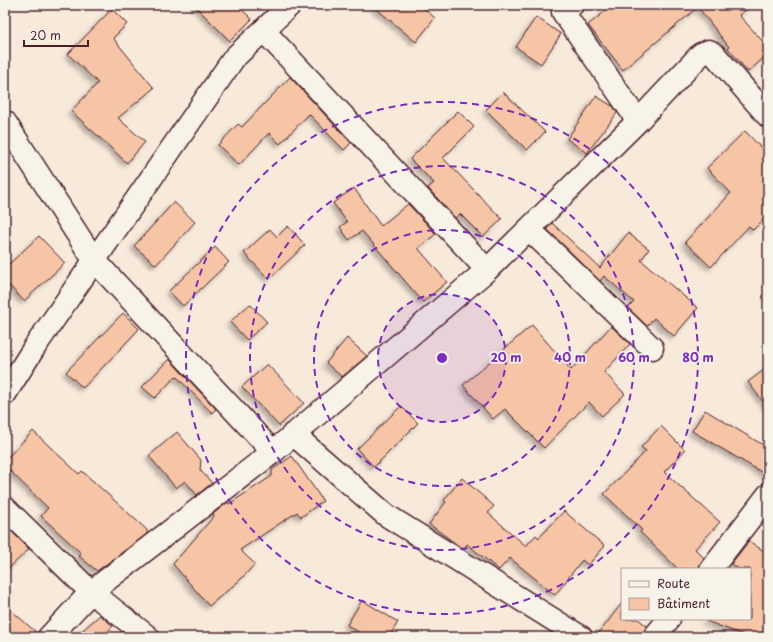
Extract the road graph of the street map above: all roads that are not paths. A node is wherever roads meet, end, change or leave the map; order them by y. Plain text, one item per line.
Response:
1 (290, 5) edge
2 (572, 5) edge
3 (264, 31) junction
4 (768, 116) edge
5 (638, 121) junction
6 (5, 122) edge
7 (529, 229) junction
8 (94, 260) junction
9 (487, 270) junction
10 (652, 348) dead end
11 (5, 394) edge
12 (293, 434) junction
13 (273, 452) junction
14 (768, 495) edge
15 (5, 508) edge
16 (712, 568) edge
17 (91, 592) junction
18 (669, 620) edge
19 (49, 637) edge
20 (148, 637) edge
21 (581, 637) edge
22 (654, 637) edge

1 - 3 street
2 - 5 street
3 - 8 street
3 - 9 street
4 - 5 street
5 - 7 street
6 - 8 street
7 - 9 street
7 - 10 street
8 - 11 street
8 - 13 street
9 - 12 street
12 - 13 street
12 - 21 street
13 - 17 street
14 - 16 street
15 - 17 street
17 - 19 street
17 - 20 street
18 - 22 street

